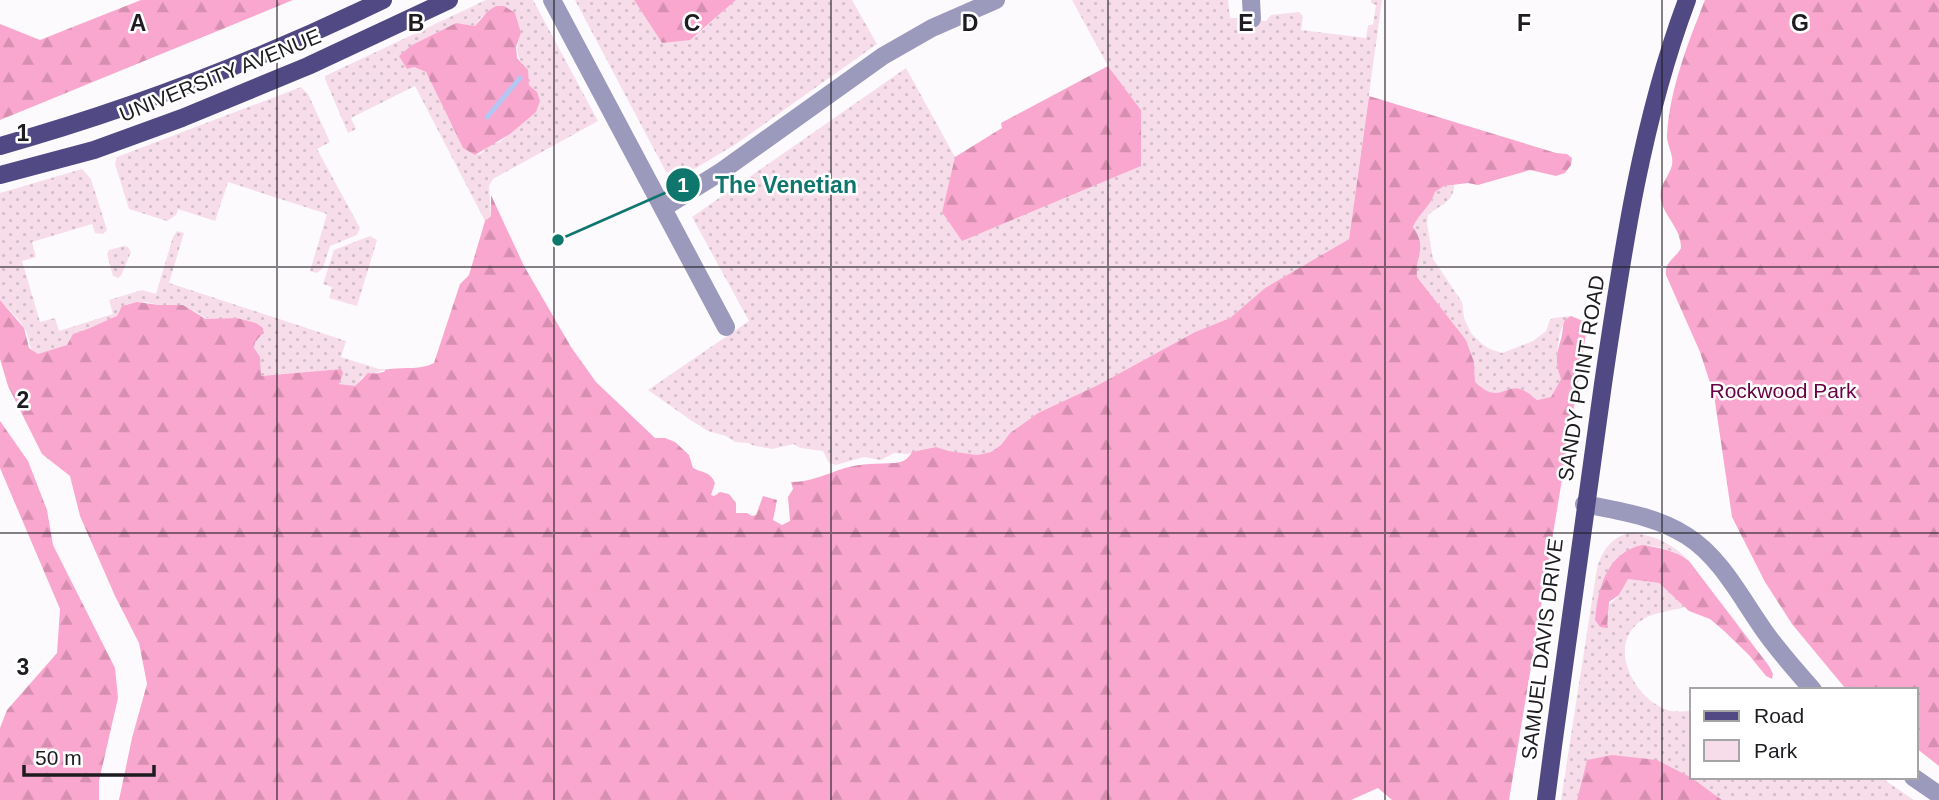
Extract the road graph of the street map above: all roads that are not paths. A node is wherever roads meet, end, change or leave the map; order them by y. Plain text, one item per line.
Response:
1 (383, 0) edge
2 (449, 0) edge
3 (552, 0) edge
4 (996, 0) edge
5 (1251, 0) edge
6 (1687, 0) edge
7 (1252, 19) dead end
8 (0, 146) edge
9 (0, 176) edge
10 (663, 208) junction
11 (726, 327) dead end
12 (1584, 504) junction
13 (1811, 688) edge
14 (1916, 779) edge
15 (1939, 794) edge
16 (1546, 800) edge

1 - 8 main road, UNIVERSITY AVENUE
2 - 9 main road, UNIVERSITY AVENUE
3 - 10 street
4 - 10 street
5 - 7 street
6 - 12 main road, SANDY POINT ROAD
10 - 11 street
12 - 13 street, SANDY POINT ROAD
12 - 16 main road, SAMUEL DAVIS DRIVE
14 - 15 street

